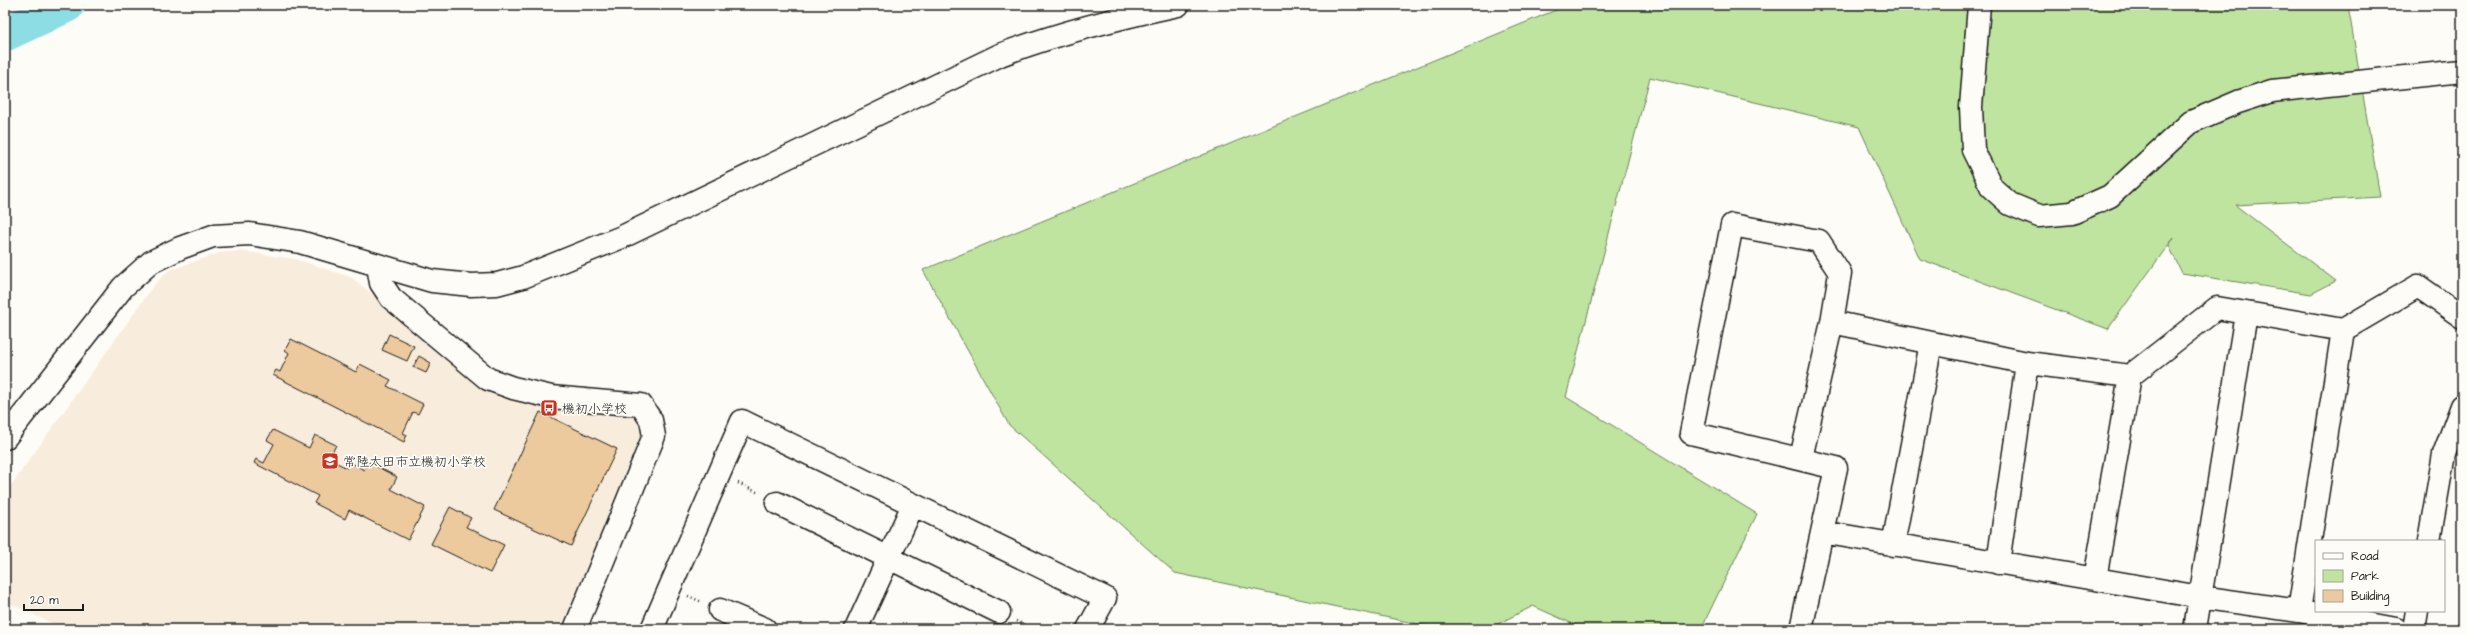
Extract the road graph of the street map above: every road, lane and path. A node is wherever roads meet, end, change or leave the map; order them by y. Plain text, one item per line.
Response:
1 (1178, 5) edge
2 (1979, 5) edge
3 (2462, 71) edge
4 (378, 266) junction
5 (2246, 314) junction
6 (2462, 317) edge
7 (1832, 322) junction
8 (2343, 330) junction
9 (1931, 343) junction
10 (2027, 363) junction
11 (2130, 376) junction
12 (2462, 406) edge
13 (5, 438) edge
14 (1801, 458) junction
15 (718, 473) junction
16 (777, 503) joint
17 (913, 505) junction
18 (1822, 532) junction
19 (2429, 540) edge
20 (1893, 545) junction
21 (889, 558) junction
22 (1998, 563) junction
23 (2095, 579) junction
24 (669, 588) junction
25 (2200, 597) junction
26 (720, 610) joint
27 (2299, 611) junction
28 (1000, 612) dead end
29 (2417, 612) edge
30 (575, 629) edge
31 (652, 629) edge
32 (765, 629) edge
33 (856, 629) edge
34 (1088, 629) edge
35 (1801, 629) edge
36 (2195, 629) edge
37 (2396, 629) edge
38 (2414, 629) edge

1 - 4 street
2 - 3 street
4 - 13 street
4 - 30 street
5 - 8 street
5 - 11 street
5 - 25 street
6 - 8 street
7 - 9 street
7 - 14 street
7 - 14 street
8 - 27 street
9 - 10 street
9 - 20 street
10 - 11 street
10 - 22 street
11 - 23 street
12 - 19 street
14 - 18 street
15 - 16 path
15 - 17 street
15 - 24 street
16 - 21 street
17 - 21 street
17 - 34 street
18 - 20 street
18 - 35 street
20 - 22 street
21 - 28 street
21 - 33 street
22 - 23 street
23 - 25 street
24 - 26 path
24 - 31 street
25 - 27 street
25 - 36 street
26 - 32 street
27 - 37 street
29 - 38 street

